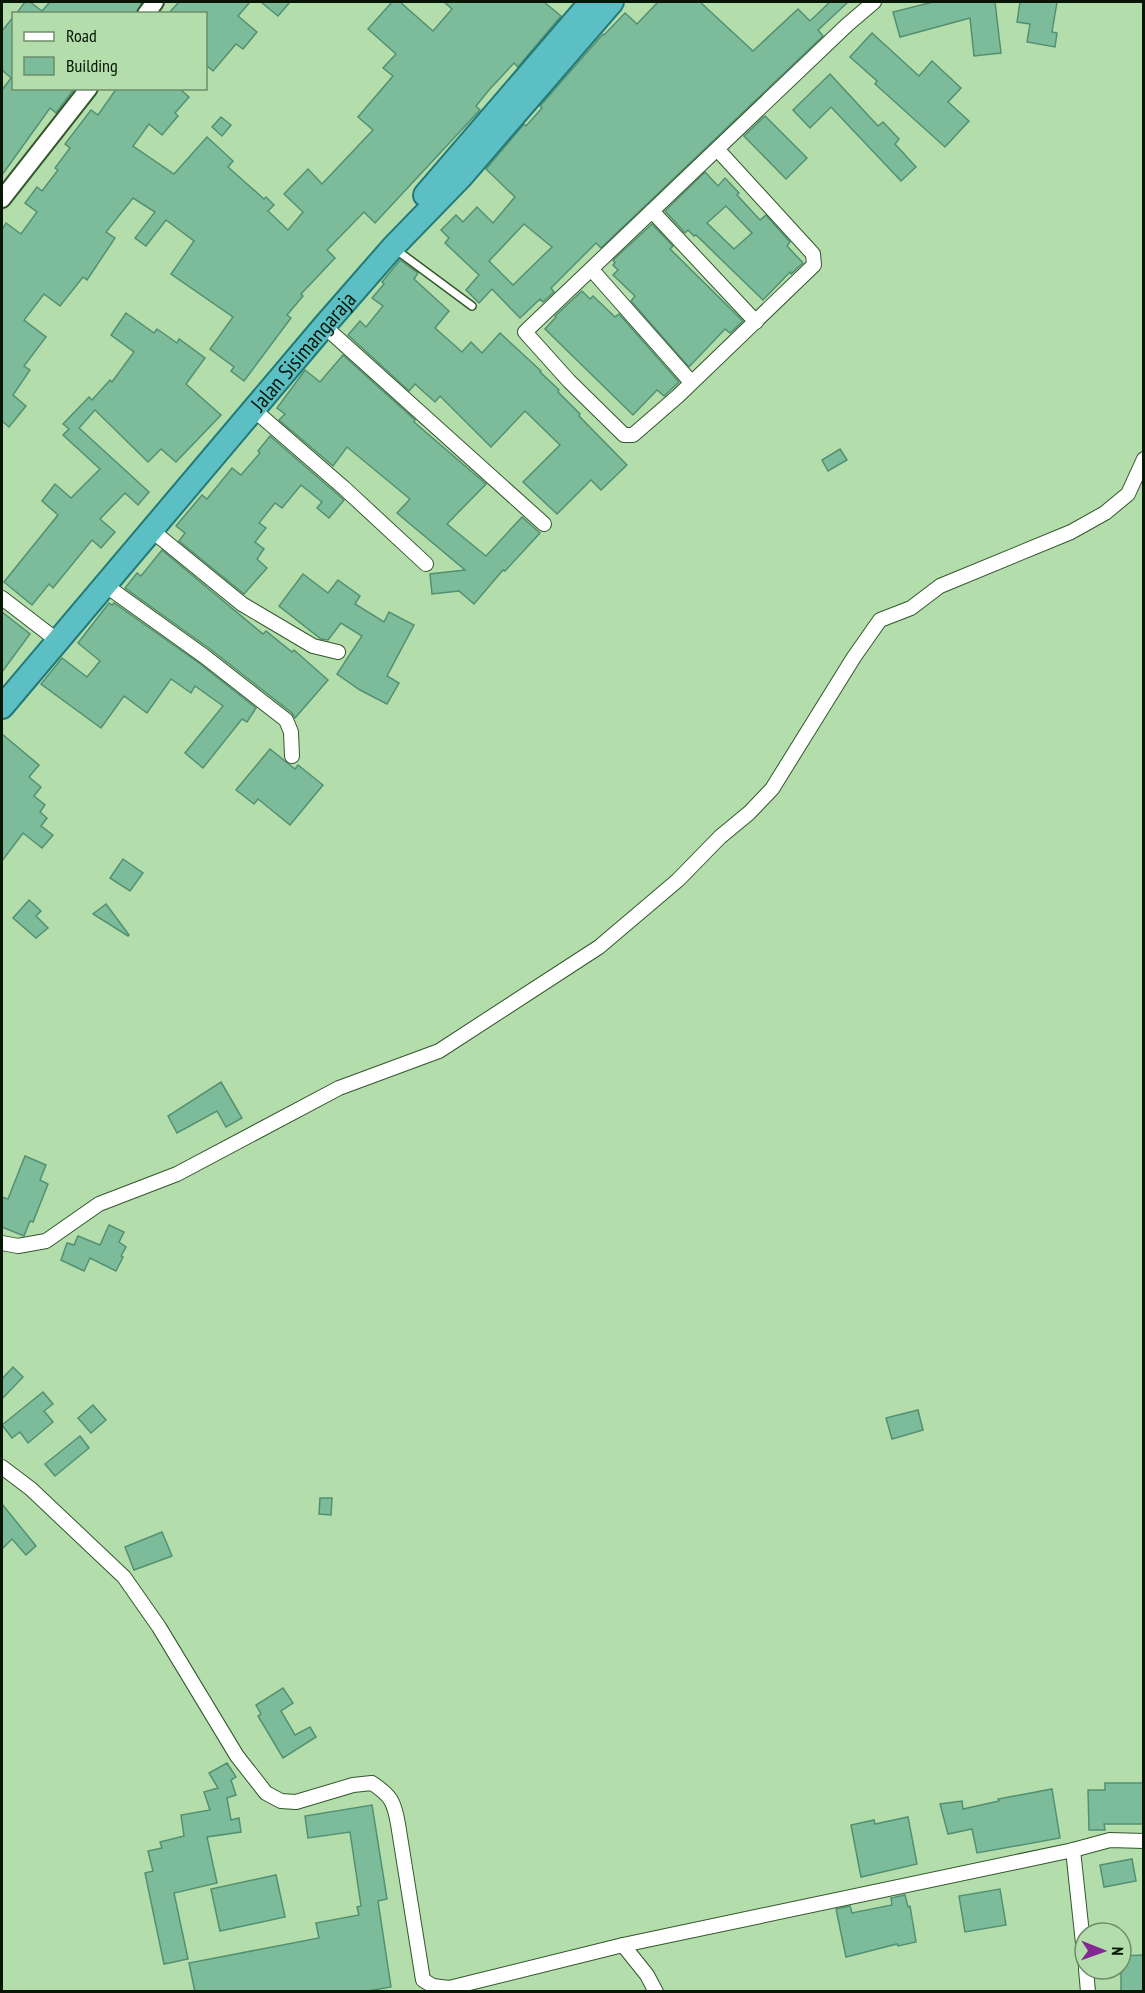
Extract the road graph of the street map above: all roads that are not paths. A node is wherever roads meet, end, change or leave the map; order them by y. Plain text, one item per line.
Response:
1 (591, 2) edge
2 (612, 2) edge
3 (874, 2) edge
4 (87, 90) edge
5 (717, 149) junction
6 (2, 199) edge
7 (652, 212) junction
8 (389, 244) junction
9 (592, 270) junction
10 (472, 306) dead end
11 (756, 322) junction
12 (324, 326) junction
13 (691, 382) junction
14 (253, 409) junction
15 (1143, 459) edge
16 (544, 524) dead end
17 (150, 529) junction
18 (426, 564) dead end
19 (105, 585) junction
20 (2, 598) edge
21 (52, 636) junction
22 (338, 652) dead end
23 (2, 684) edge
24 (2, 707) edge
25 (292, 756) dead end
26 (2, 1244) edge
27 (2, 1467) edge
28 (1143, 1841) edge
29 (1072, 1850) junction
30 (1080, 1921) edge
31 (623, 1945) junction
32 (656, 1992) edge

1 - 8 highway, Jalan Sisimangaraja
2 - 8 highway, Jalan Sisimangaraja
3 - 5 street
4 - 6 street
5 - 7 street
5 - 11 street
7 - 9 street
7 - 11 street
8 - 10 lane
8 - 12 highway, Jalan Sisimangaraja
8 - 21 highway, Jalan Sisimangaraja
9 - 13 street
9 - 13 street
11 - 13 street
12 - 14 highway, Jalan Sisimangaraja
12 - 16 street
14 - 17 highway, Jalan Sisimangaraja
14 - 18 street
15 - 26 street
17 - 19 highway, Jalan Sisimangaraja
17 - 22 street
19 - 21 highway, Jalan Sisimangaraja
19 - 25 street
20 - 21 street
21 - 23 highway, Jalan Sisimangaraja
21 - 24 highway, Jalan Sisimangaraja
27 - 31 street
28 - 29 street
29 - 30 street
29 - 31 street
31 - 32 street

